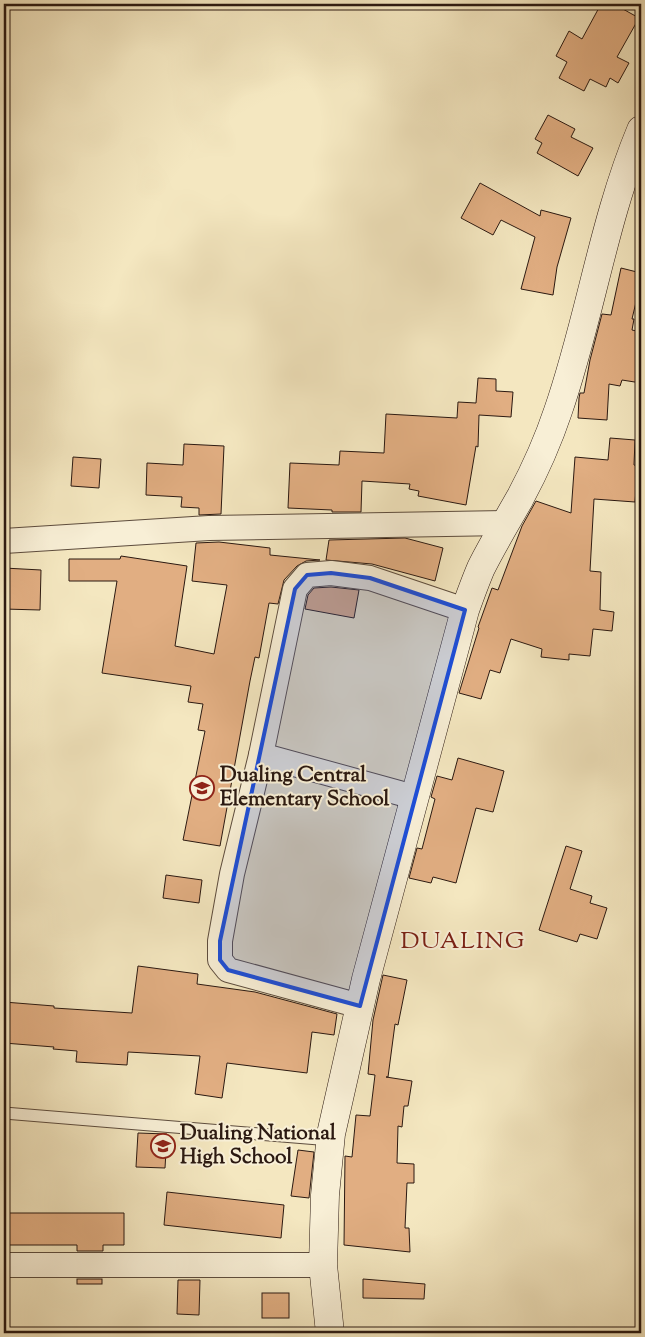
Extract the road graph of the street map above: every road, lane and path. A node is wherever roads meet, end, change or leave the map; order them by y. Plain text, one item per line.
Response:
1 (641, 130) edge
2 (505, 523) junction
3 (4, 541) edge
4 (465, 610) junction
5 (261, 755) junction
6 (414, 797) junction
7 (360, 1006) junction
8 (4, 1113) edge
9 (331, 1140) junction
10 (4, 1265) edge
11 (323, 1265) junction
12 (330, 1333) edge

1 - 2 street
2 - 3 street
2 - 4 street
4 - 5 street
4 - 6 street
5 - 6 street
5 - 7 street
6 - 7 street
7 - 9 street
8 - 9 lane
9 - 11 street
10 - 11 street
11 - 12 street

